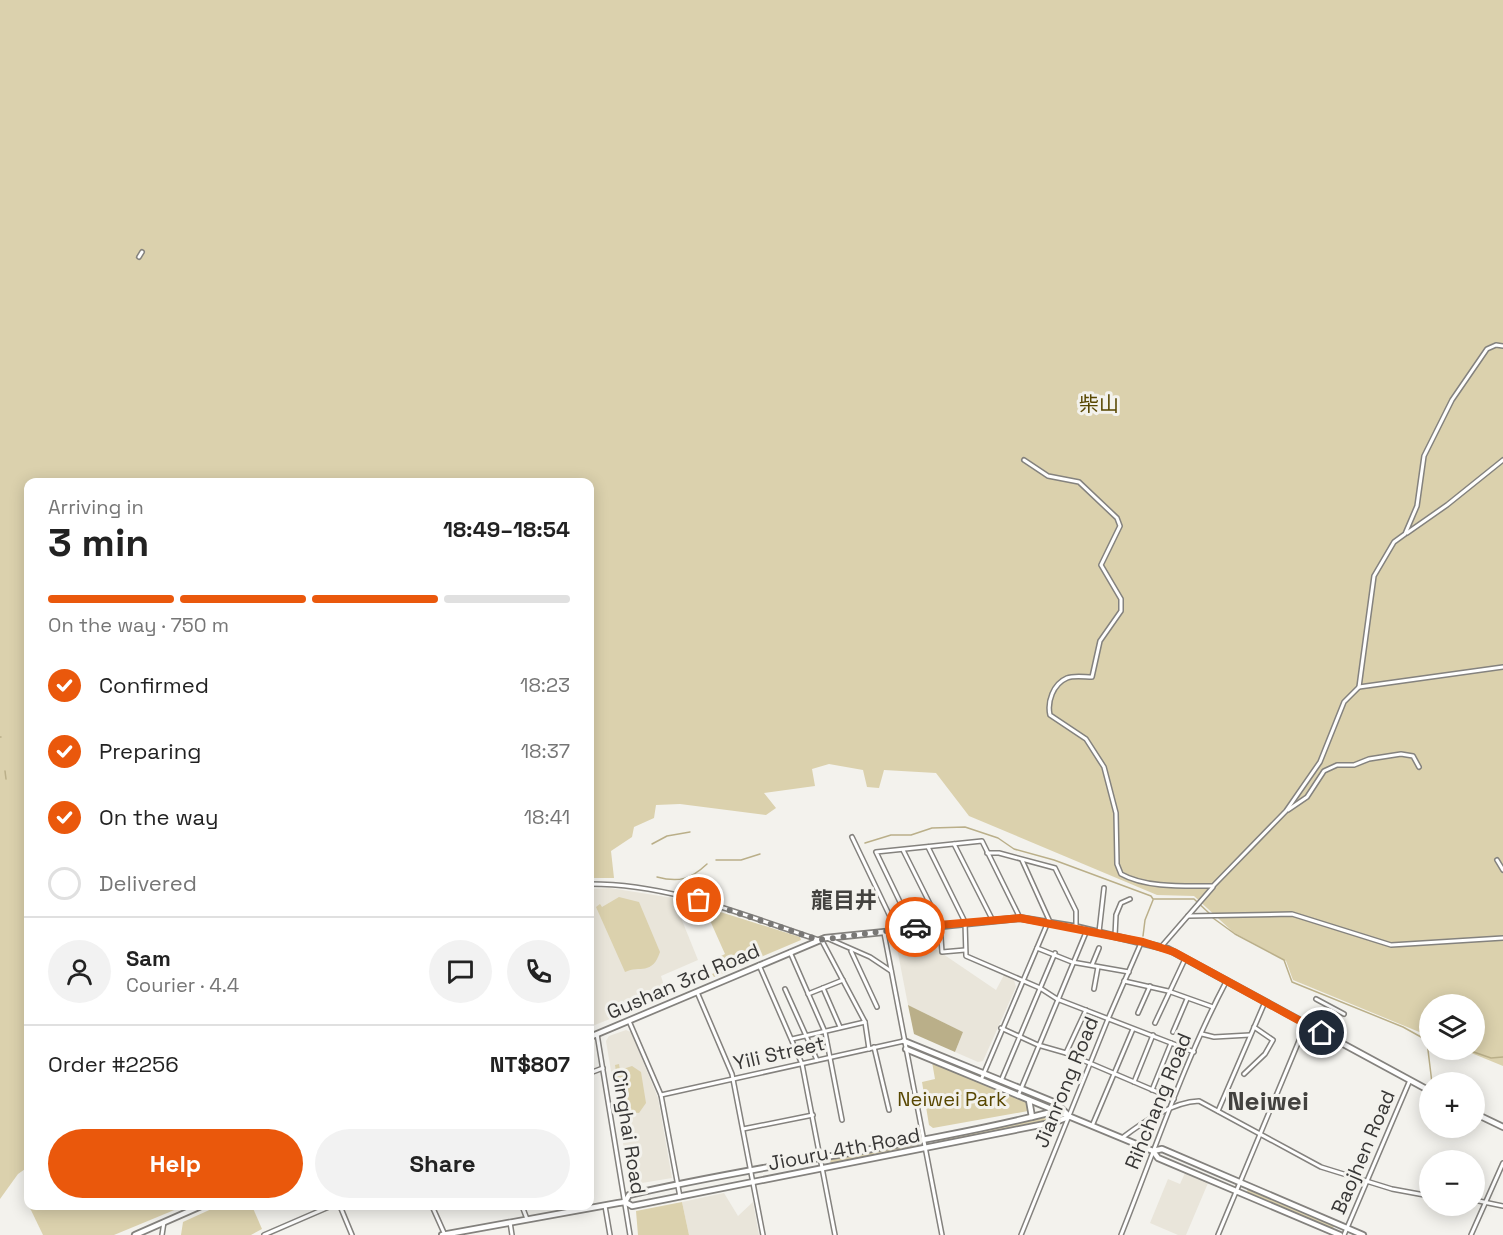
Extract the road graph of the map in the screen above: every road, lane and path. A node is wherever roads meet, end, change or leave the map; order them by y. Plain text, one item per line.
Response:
1 (142, 252) dead end
2 (139, 257) dead end
3 (1503, 346) edge
4 (1024, 460) dead end
5 (1503, 460) edge
6 (1405, 534) junction
7 (1503, 667) edge
8 (1359, 687) junction
9 (1419, 767) dead end
10 (1286, 811) junction
11 (852, 837) dead end
12 (954, 844) junction
13 (928, 847) junction
14 (903, 850) junction
15 (987, 853) junction
16 (1022, 860) junction
17 (1497, 860) dead end
18 (1503, 870) edge
19 (594, 884) edge
20 (1213, 886) junction
21 (1104, 888) dead end
22 (1130, 899) dead end
23 (1188, 916) junction
24 (1020, 918) junction
25 (992, 920) junction
26 (965, 922) junction
27 (1049, 922) junction
28 (940, 924) junction
29 (912, 927) junction
30 (1076, 927) junction
31 (896, 929) junction
32 (1087, 930) junction
33 (883, 931) junction
34 (1099, 932) junction
35 (1115, 936) junction
36 (1503, 938) edge
37 (822, 939) junction
38 (1142, 942) junction
39 (1161, 947) junction
40 (1037, 948) junction
41 (1099, 948) dead end
42 (965, 950) junction
43 (851, 951) junction
44 (790, 952) junction
45 (1055, 953) junction
46 (1186, 958) junction
47 (1072, 962) junction
48 (759, 965) junction
49 (1092, 965) junction
50 (1098, 968) junction
51 (891, 971) junction
52 (1129, 972) junction
53 (843, 980) junction
54 (1227, 980) junction
55 (1022, 981) junction
56 (1124, 981) junction
57 (1150, 986) junction
58 (823, 988) junction
59 (1040, 988) junction
60 (785, 989) dead end
61 (1094, 989) dead end
62 (1168, 991) junction
63 (696, 992) junction
64 (808, 994) junction
65 (1057, 999) junction
66 (1187, 999) junction
67 (1316, 999) dead end
68 (1265, 1002) junction
69 (877, 1007) dead end
70 (1213, 1007) junction
71 (1086, 1010) junction
72 (1138, 1013) dead end
73 (1344, 1014) dead end
74 (1108, 1019) junction
75 (629, 1021) junction
76 (865, 1022) junction
77 (1155, 1023) dead end
78 (1306, 1024) junction
79 (1254, 1027) junction
80 (841, 1028) junction
81 (1001, 1028) junction
82 (1133, 1029) junction
83 (825, 1032) junction
84 (1173, 1032) dead end
85 (597, 1034) junction
86 (1202, 1034) junction
87 (594, 1035) edge
88 (1153, 1035) junction
89 (1250, 1035) junction
90 (806, 1036) junction
91 (1019, 1037) junction
92 (792, 1039) junction
93 (904, 1041) junction
94 (1171, 1043) junction
95 (1038, 1046) junction
96 (874, 1047) junction
97 (869, 1049) junction
98 (906, 1049) junction
99 (1194, 1052) junction
100 (1066, 1053) junction
101 (828, 1058) junction
102 (817, 1060) junction
103 (802, 1064) junction
104 (1091, 1064) junction
105 (603, 1068) junction
106 (594, 1071) edge
107 (984, 1073) junction
108 (1114, 1073) junction
109 (1244, 1074) dead end
110 (733, 1079) junction
111 (981, 1080) junction
112 (1410, 1080) junction
113 (1001, 1081) junction
114 (1134, 1082) junction
115 (1419, 1085) edge
116 (1021, 1089) junction
117 (1152, 1090) junction
118 (661, 1095) junction
119 (1018, 1096) junction
120 (1174, 1099) junction
121 (1029, 1100) junction
122 (1170, 1109) junction
123 (889, 1110) dead end
124 (1218, 1110) junction
125 (1056, 1111) junction
126 (813, 1115) junction
127 (1032, 1117) junction
128 (1070, 1117) junction
129 (1485, 1118) edge
130 (843, 1120) dead end
131 (1092, 1126) junction
132 (1503, 1126) edge
133 (743, 1130) junction
134 (1260, 1135) junction
135 (1122, 1138) junction
136 (923, 1139) junction
137 (925, 1149) junction
138 (1153, 1151) junction
139 (821, 1160) junction
140 (1503, 1163) edge
141 (822, 1169) junction
142 (751, 1170) junction
143 (753, 1182) junction
144 (1366, 1182) junction
145 (1240, 1183) junction
146 (678, 1185) junction
147 (1236, 1191) junction
148 (1419, 1195) edge
149 (680, 1197) junction
150 (1486, 1201) junction
151 (625, 1202) junction
152 (605, 1206) junction
153 (1503, 1206) edge
154 (594, 1208) edge
155 (192, 1210) edge
156 (322, 1210) edge
157 (342, 1210) edge
158 (434, 1210) edge
159 (524, 1210) edge
160 (581, 1210) edge
161 (527, 1219) junction
162 (164, 1222) junction
163 (510, 1222) junction
164 (1347, 1228) junction
165 (135, 1235) edge
166 (162, 1235) edge
167 (264, 1235) edge
168 (352, 1235) edge
169 (444, 1235) edge
170 (512, 1235) edge
171 (610, 1235) edge
172 (630, 1235) edge
173 (763, 1235) edge
174 (835, 1235) edge
175 (942, 1235) edge
176 (1021, 1235) edge
177 (1121, 1235) edge
178 (1218, 1235) edge
179 (1342, 1235) edge
180 (1363, 1235) edge
181 (1471, 1235) edge

1 - 2 street
3 - 6 street
4 - 20 street
5 - 6 street
6 - 8 street
7 - 8 street
8 - 10 street
9 - 10 street
10 - 20 street
11 - 31 street
12 - 13 street
12 - 15 street
12 - 25 street
13 - 14 street
13 - 26 street
14 - 28 street
14 - 29 street
15 - 16 street
15 - 24 street
16 - 27 street
16 - 30 street
17 - 18 street
19 - 37 street
20 - 23 street
21 - 34 street
22 - 35 street
23 - 36 street
23 - 39 street
24 - 25 street, Gushan 3rd Road
24 - 27 street, Gushan 3rd Road
25 - 26 street, Gushan 3rd Road
26 - 28 street, Gushan 3rd Road
26 - 42 street
27 - 30 street, Gushan 3rd Road
27 - 40 street
28 - 29 street, Gushan 3rd Road
28 - 42 street
29 - 31 street, Gushan 3rd Road
30 - 32 street, Gushan 3rd Road
31 - 33 street, Gushan 3rd Road
32 - 34 street, Gushan 3rd Road
32 - 47 street
33 - 37 street, Gushan 3rd Road
33 - 51 street
34 - 35 street, Gushan 3rd Road
35 - 38 street, Gushan 3rd Road
37 - 43 street
37 - 44 street, Gushan 3rd Road
37 - 53 street
38 - 39 street, Gushan 3rd Road
38 - 52 street, Jianrong Road
39 - 46 street, Gushan 3rd Road
40 - 45 street
40 - 55 street
41 - 49 street
42 - 55 street
43 - 51 street
43 - 69 street
44 - 48 street, Gushan 3rd Road
44 - 64 street
45 - 47 street
45 - 59 street
46 - 54 street, Gushan 3rd Road
46 - 62 street
47 - 49 street
47 - 65 street
48 - 63 street, Gushan 3rd Road
48 - 92 street
49 - 50 street
50 - 52 street
50 - 61 street
51 - 93 street
52 - 56 street, Jianrong Road
53 - 58 street
53 - 76 street
54 - 68 street, Gushan 3rd Road
54 - 70 street, Rihchang Road
55 - 59 street
55 - 81 street
56 - 57 street
56 - 74 street, Jianrong Road
57 - 62 street
57 - 72 street
58 - 64 street
58 - 80 street
59 - 65 street
59 - 91 street
60 - 90 street
62 - 66 street
62 - 77 street
63 - 75 street, Gushan 3rd Road
63 - 110 street
64 - 83 street
65 - 71 street
65 - 95 street
66 - 70 street
66 - 84 street
67 - 73 street
68 - 78 street, Gushan 3rd Road
68 - 79 street
70 - 86 street, Rihchang Road
71 - 74 street
71 - 100 street
74 - 82 street
74 - 104 street, Jianrong Road
75 - 85 street, Gushan 3rd Road
75 - 118 street
76 - 80 street
76 - 97 street
78 - 112 street, Gushan 3rd Road
78 - 134 street
79 - 89 street
79 - 109 street
80 - 83 street
81 - 91 street
81 - 107 street
82 - 88 street
82 - 108 street
83 - 90 street
83 - 101 street
85 - 87 street, Gushan 3rd Road
85 - 105 street, Cinghai Road
86 - 89 street
86 - 99 street, Rihchang Road
88 - 94 street
88 - 114 street
89 - 124 street
90 - 92 street
90 - 102 street
91 - 95 street
91 - 113 street
92 - 103 street
93 - 96 street, Yili Street
93 - 98 street
93 - 107 street
94 - 99 street
94 - 117 street
95 - 100 street
95 - 116 street
96 - 97 street, Yili Street
96 - 123 street
97 - 101 street, Yili Street
98 - 111 street
98 - 136 street
99 - 120 street, Rihchang Road
100 - 104 street
101 - 102 street, Yili Street
101 - 130 street
102 - 103 street, Yili Street
103 - 110 street, Yili Street
103 - 126 street
104 - 108 street
104 - 128 street, Jianrong Road
105 - 106 street
105 - 151 street, Cinghai Road
107 - 111 street
107 - 113 street
108 - 114 street
108 - 131 street
110 - 118 street, Yili Street
110 - 133 street
111 - 119 street
112 - 115 street, Gushan 3rd Road
112 - 144 street, Baojhen Road
113 - 116 street
114 - 117 street
116 - 119 street
116 - 128 street
117 - 120 street
118 - 146 street
119 - 121 street
120 - 122 street, Rihchang Road
121 - 125 street
121 - 127 street
122 - 124 street
122 - 135 street
122 - 138 street, Rihchang Road
124 - 134 street
125 - 127 street, Jiouru 4th Road
125 - 128 street
126 - 133 street
126 - 139 street
127 - 136 street, Jiouru 4th Road
128 - 131 street
128 - 137 street, Jiouru 4th Road
128 - 176 street, Jianrong Road
129 - 132 street
131 - 135 street
133 - 142 street
134 - 144 street
134 - 145 street
135 - 138 street
136 - 137 street
136 - 139 street, Jiouru 4th Road
137 - 141 street, Jiouru 4th Road
137 - 175 street
138 - 145 street
138 - 147 street
138 - 177 street, Rihchang Road
139 - 141 street
139 - 142 street, Jiouru 4th Road
140 - 150 street
141 - 143 street, Jiouru 4th Road
141 - 174 street
142 - 143 street
142 - 146 street, Jiouru 4th Road
143 - 149 street, Jiouru 4th Road
143 - 173 street
144 - 148 street
144 - 164 street, Baojhen Road
145 - 147 street
145 - 164 street
146 - 149 street
146 - 151 street, Jiouru 4th Road
147 - 178 street
147 - 179 street
149 - 151 street, Jiouru 4th Road
150 - 153 street
150 - 181 street
151 - 152 street, Jiouru 4th Road
151 - 172 street, Cinghai Road
152 - 154 street, Jiouru 4th Road
152 - 171 street
155 - 162 street
156 - 167 street
157 - 168 street
158 - 169 street
159 - 161 street
160 - 161 street, Jiouru 4th Road
161 - 163 street, Jiouru 4th Road
162 - 165 street
162 - 166 street
163 - 169 street, Jiouru 4th Road
163 - 170 street
164 - 179 street, Baojhen Road
164 - 180 street

